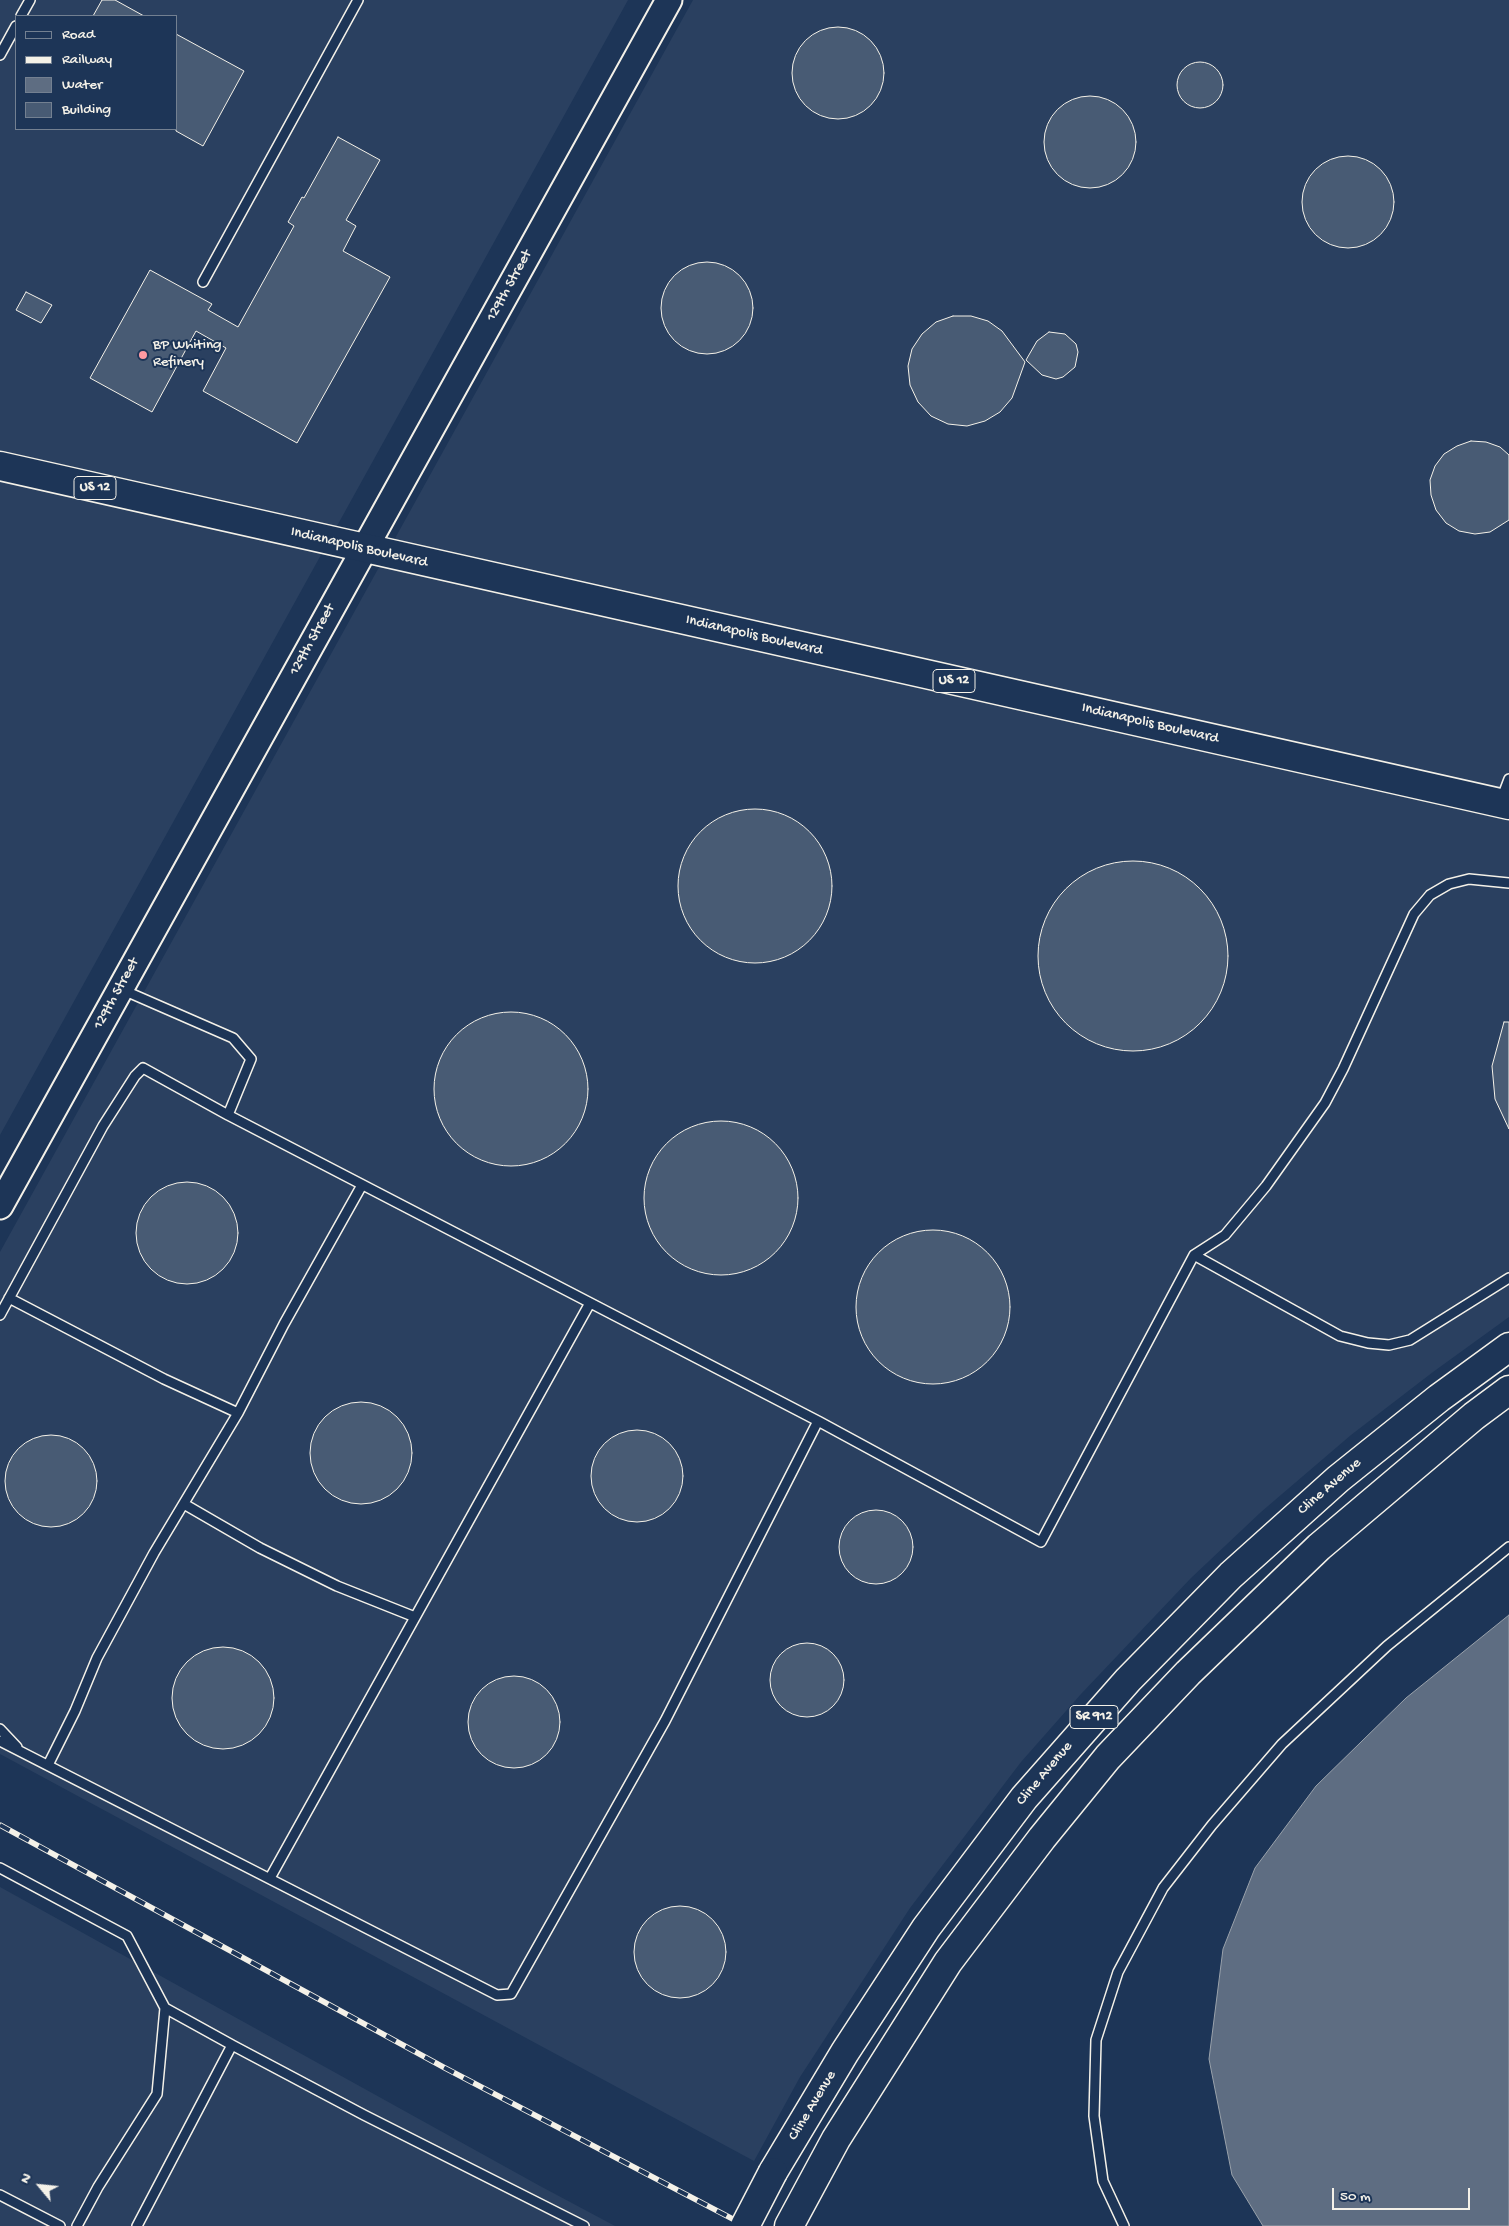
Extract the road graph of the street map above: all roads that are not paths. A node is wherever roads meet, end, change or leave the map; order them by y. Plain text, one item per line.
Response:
1 (30, 0) edge
2 (358, 0) edge
3 (669, 0) edge
4 (22, 15) edge
5 (15, 28) edge
6 (0, 55) edge
7 (203, 282) dead end
8 (0, 466) edge
9 (363, 549) junction
10 (1506, 796) edge
11 (1509, 883) edge
12 (120, 988) junction
13 (228, 1115) junction
14 (362, 1186) junction
15 (0, 1206) edge
16 (1194, 1255) junction
17 (1509, 1278) edge
18 (9, 1298) junction
19 (590, 1303) junction
20 (0, 1315) edge
21 (1509, 1347) edge
22 (1509, 1390) edge
23 (238, 1414) junction
24 (818, 1421) junction
25 (184, 1504) junction
26 (1509, 1547) edge
27 (415, 1617) junction
28 (0, 1729) edge
29 (0, 1741) edge
30 (20, 1751) junction
31 (48, 1766) junction
32 (0, 1868) edge
33 (270, 1878) junction
34 (165, 2008) junction
35 (232, 2045) junction
36 (0, 2195) edge
37 (60, 2226) edge
38 (77, 2226) edge
39 (137, 2226) edge
40 (584, 2226) edge
41 (745, 2226) edge
42 (789, 2226) edge
43 (1124, 2226) edge

1 - 4 lane
2 - 7 lane
3 - 9 main road, 129th Street
5 - 6 lane
8 - 9 main road, Indianapolis Boulevard / US 12
9 - 10 main road, Indianapolis Boulevard / US 12
9 - 12 main road, 129th Street
11 - 16 lane
12 - 13 lane
12 - 15 main road, 129th Street
13 - 14 lane
13 - 18 lane
14 - 19 lane
14 - 23 lane
16 - 17 lane
16 - 24 lane
18 - 20 lane
18 - 23 lane
19 - 24 lane
19 - 27 lane
21 - 41 main road, Cline Avenue / SR 912, bridge
22 - 42 main road, SR 912
23 - 25 lane
24 - 33 lane
25 - 27 lane
25 - 31 lane
26 - 43 lane
27 - 33 lane
28 - 30 lane
29 - 30 lane
30 - 31 lane
31 - 33 lane
32 - 34 lane
34 - 35 lane
34 - 38 lane
35 - 39 lane
35 - 40 lane
36 - 37 lane

